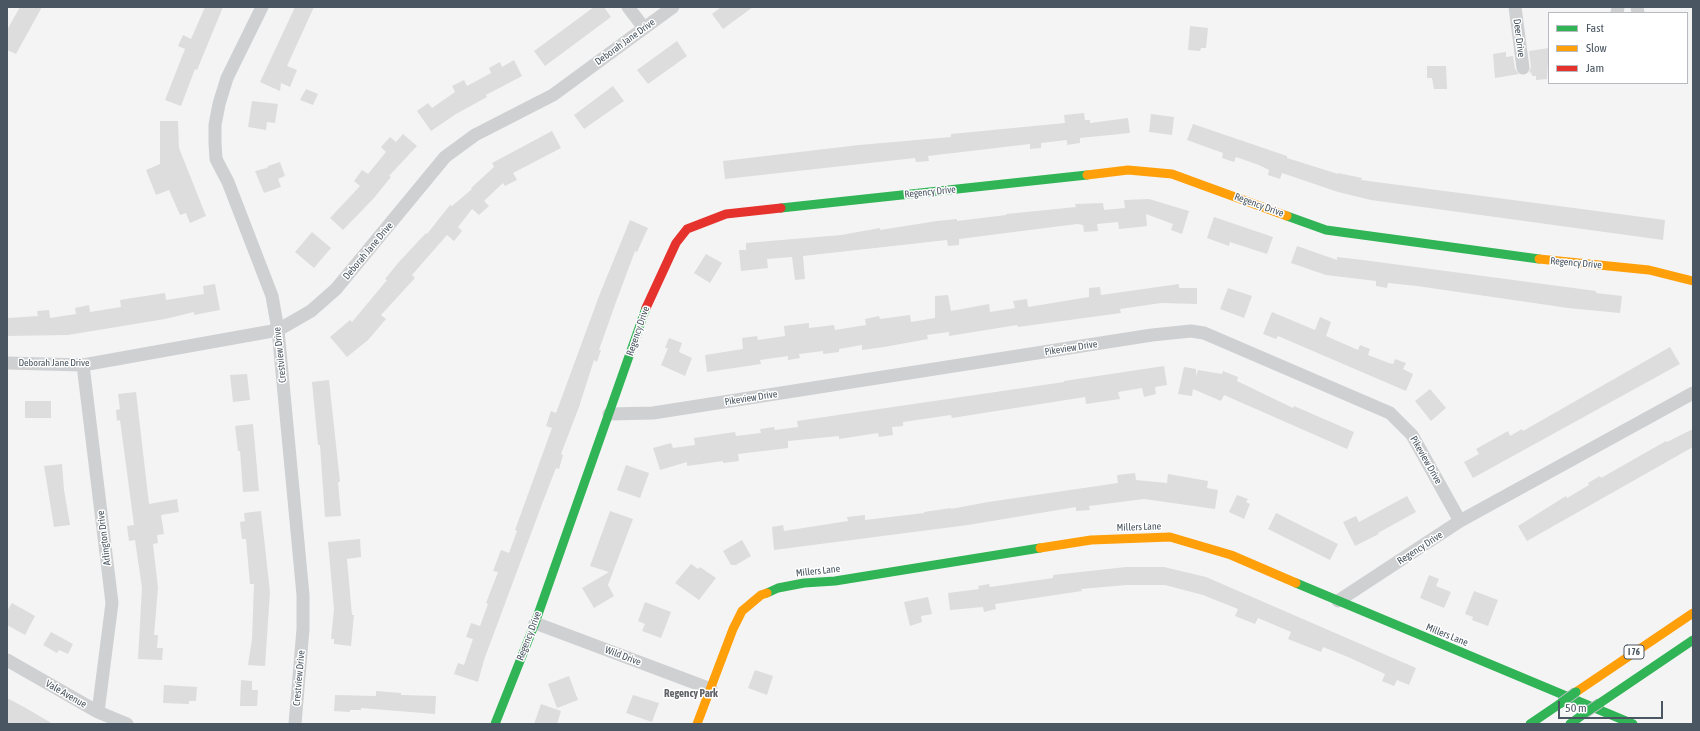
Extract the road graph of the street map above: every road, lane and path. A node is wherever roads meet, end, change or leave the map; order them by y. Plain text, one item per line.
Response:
1 (262, 7) edge
2 (628, 7) edge
3 (673, 7) edge
4 (1515, 7) edge
5 (644, 28) junction
6 (1523, 68) dead end
7 (1693, 281) edge
8 (278, 330) junction
9 (7, 363) edge
10 (83, 365) junction
11 (1693, 393) edge
12 (609, 414) junction
13 (1460, 521) junction
14 (1338, 602) junction
15 (1693, 612) edge
16 (535, 623) junction
17 (1693, 640) edge
18 (7, 660) edge
19 (711, 689) junction
20 (98, 712) junction
21 (127, 724) edge
22 (295, 724) edge
23 (495, 724) edge
24 (697, 724) edge
25 (1530, 724) edge
26 (1570, 724) edge
27 (1633, 724) edge

1 - 8 street, Crestview Drive
2 - 5 street
3 - 5 street, Deborah Jane Drive
4 - 6 street, Deer Drive
5 - 8 street, Deborah Jane Drive
7 - 12 main road, Regency Drive
8 - 10 street, Deborah Jane Drive
8 - 22 street, Crestview Drive
9 - 10 street, Deborah Jane Drive
10 - 20 street, Arlington Drive
11 - 13 street, Regency Drive
12 - 13 street, Pikeview Drive
12 - 16 main road, Regency Drive
13 - 14 street, Regency Drive
14 - 19 main road, Millers Lane
14 - 27 main road, Millers Lane
15 - 25 main road, I 76, bridge
16 - 19 street, Wild Drive
16 - 23 main road, Regency Drive
17 - 26 main road, I 76, bridge
18 - 20 street, Vale Avenue
19 - 24 main road, Millers Lane
20 - 21 street, Vale Avenue

